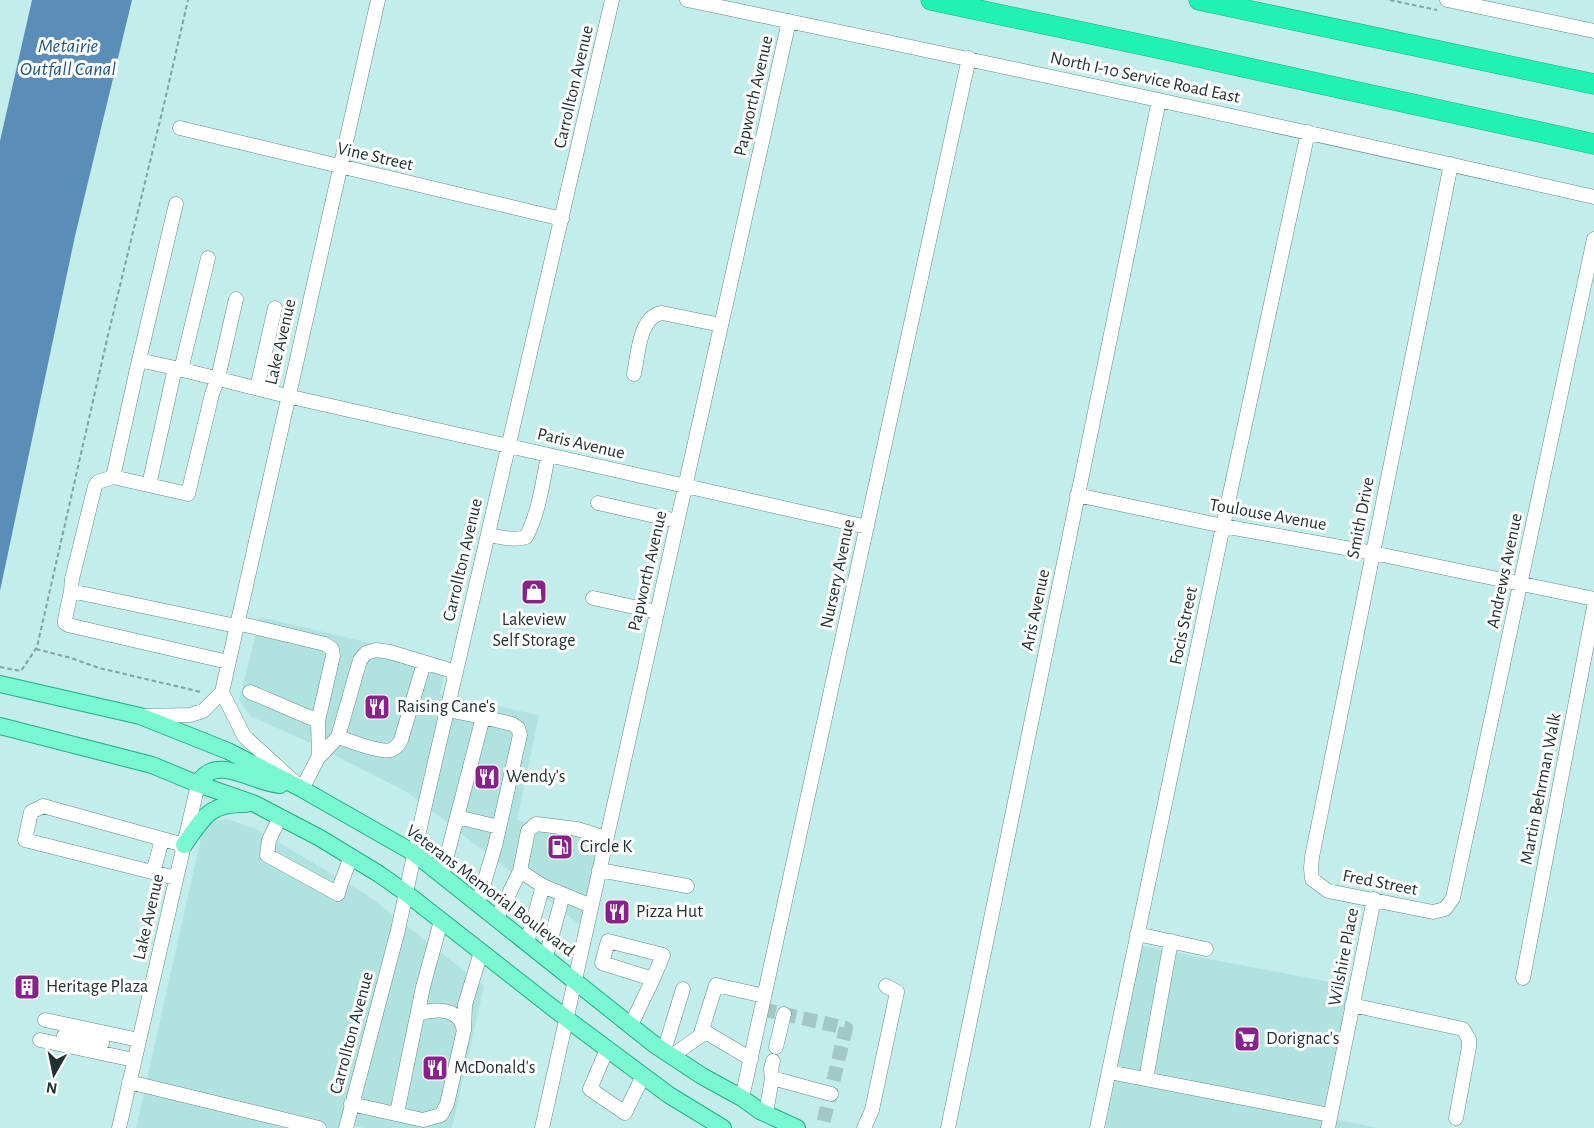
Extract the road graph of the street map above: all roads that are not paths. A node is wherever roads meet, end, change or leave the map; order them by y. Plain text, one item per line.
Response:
1 (378, 0) edge
2 (612, 0) edge
3 (687, 0) edge
4 (931, 0) edge
5 (1199, 0) edge
6 (1447, 0) edge
7 (1485, 4) edge
8 (789, 21) junction
9 (1594, 31) edge
10 (969, 58) junction
11 (1594, 84) edge
12 (1159, 100) junction
13 (180, 129) dead end
14 (1308, 132) junction
15 (1594, 144) edge
16 (1451, 164) junction
17 (339, 167) junction
18 (1594, 197) edge
19 (177, 204) dead end
20 (562, 219) junction
21 (1594, 239) edge
22 (208, 258) dead end
23 (236, 298) dead end
24 (275, 308) dead end
25 (721, 325) junction
26 (139, 360) junction
27 (178, 369) junction
28 (634, 374) dead end
29 (218, 378) junction
30 (257, 388) junction
31 (287, 396) junction
32 (508, 446) junction
33 (548, 455) junction
34 (113, 477) junction
35 (149, 485) junction
36 (686, 486) junction
37 (1077, 495) junction
38 (598, 503) dead end
39 (678, 521) junction
40 (1223, 526) junction
41 (867, 527) junction
42 (488, 535) junction
43 (1373, 553) junction
44 (1521, 584) junction
45 (71, 591) junction
46 (593, 598) dead end
47 (1594, 599) edge
48 (1594, 608) edge
49 (657, 612) junction
50 (236, 625) junction
51 (228, 662) junction
52 (424, 663) junction
53 (456, 672) junction
54 (0, 684) edge
55 (222, 692) junction
56 (250, 692) dead end
57 (447, 710) junction
58 (140, 716) junction
59 (483, 717) junction
60 (318, 721) junction
61 (0, 726) edge
62 (338, 737) junction
63 (320, 757) junction
64 (198, 784) junction
65 (296, 786) junction
66 (255, 804) junction
67 (280, 817) junction
68 (457, 817) junction
69 (499, 827) junction
70 (606, 838) junction
71 (162, 840) junction
72 (184, 845) junction
73 (414, 853) junction
74 (351, 857) junction
75 (599, 870) junction
76 (520, 871) junction
77 (153, 872) junction
78 (442, 875) junction
79 (176, 878) junction
80 (1312, 879) joint
81 (543, 886) junction
82 (687, 886) dead end
83 (406, 893) junction
84 (563, 895) junction
85 (1374, 899) junction
86 (478, 903) junction
87 (591, 906) junction
88 (1445, 909) joint
89 (497, 918) junction
90 (441, 921) junction
91 (1137, 934) junction
92 (583, 941) junction
93 (1171, 941) junction
94 (527, 942) junction
95 (606, 947) junction
96 (1206, 949) dead end
97 (481, 952) junction
98 (546, 957) junction
99 (1523, 978) dead end
100 (652, 979) junction
101 (574, 980) junction
102 (886, 986) dead end
103 (683, 988) dead end
104 (765, 996) junction
105 (1353, 1005) junction
106 (418, 1014) junction
107 (784, 1014) dead end
108 (567, 1018) junction
109 (45, 1020) dead end
110 (631, 1025) junction
111 (464, 1030) junction
112 (702, 1030) junction
113 (64, 1036) dead end
114 (40, 1040) dead end
115 (607, 1049) junction
116 (136, 1050) junction
117 (668, 1053) junction
118 (751, 1059) junction
119 (1108, 1072) junction
120 (643, 1076) junction
121 (772, 1078) junction
122 (1146, 1079) junction
123 (129, 1082) junction
124 (831, 1094) dead end
125 (742, 1098) junction
126 (351, 1104) junction
127 (397, 1113) junction
128 (766, 1113) junction
129 (1456, 1118) dead end
130 (1329, 1121) edge
131 (119, 1128) edge
132 (319, 1128) edge
133 (346, 1128) edge
134 (542, 1128) edge
135 (723, 1128) edge
136 (796, 1128) edge
137 (864, 1128) edge
138 (948, 1128) edge
139 (1097, 1128) edge

1 - 17 street, Lake Avenue
2 - 20 street, Carrollton Avenue
3 - 8 street, North I-10 Service Road East
4 - 15 highway
5 - 11 highway
6 - 7 street
7 - 9 street
8 - 10 street, North I-10 Service Road East
8 - 25 street, Papworth Avenue
10 - 12 street, North I-10 Service Road East
10 - 41 street, Nursery Avenue
12 - 14 street, North I-10 Service Road East
12 - 37 street, Aris Avenue
13 - 17 street, Vine Street
14 - 16 street, North I-10 Service Road East
14 - 40 street, Focis Street
16 - 18 street, North I-10 Service Road East
16 - 43 street, Smith Drive
17 - 20 street, Vine Street
17 - 31 street, Lake Avenue
19 - 26 street
20 - 32 street, Carrollton Avenue
21 - 44 street, Andrews Avenue
22 - 27 street
23 - 29 street
24 - 30 street
25 - 28 street
25 - 36 street, Papworth Avenue
26 - 27 street, Paris Avenue
26 - 34 street
27 - 29 street, Paris Avenue
27 - 35 street
29 - 30 street, Paris Avenue
29 - 35 street
30 - 31 street, Paris Avenue
31 - 32 street, Paris Avenue
31 - 50 street, Lake Avenue
32 - 33 street, Paris Avenue
32 - 42 street, Carrollton Avenue
33 - 36 street, Paris Avenue
33 - 42 street
34 - 35 street
34 - 45 street
36 - 39 street, Papworth Avenue
36 - 41 street, Paris Avenue
37 - 40 street, Toulouse Avenue
37 - 138 street, Aris Avenue
38 - 39 street
39 - 49 street, Papworth Avenue
40 - 43 street, Toulouse Avenue
40 - 91 street, Focis Street
41 - 104 street, Nursery Avenue
42 - 53 street, Carrollton Avenue
43 - 44 street, Toulouse Avenue
43 - 80 street, Smith Drive
44 - 47 street, Toulouse Avenue
44 - 88 street, Andrews Avenue
45 - 50 street
45 - 51 street
46 - 49 street
48 - 99 street, Martin Behrman Walk
49 - 70 street, Papworth Avenue
50 - 51 street, Lake Avenue
50 - 60 street
51 - 55 street, Lake Avenue
52 - 53 street
52 - 62 street
52 - 62 street
53 - 57 street, Carrollton Avenue
54 - 58 main road, Veterans Memorial Boulevard
55 - 58 street
55 - 65 street
56 - 60 street
57 - 59 street
57 - 73 street, Carrollton Avenue
58 - 65 main road, Veterans Memorial Boulevard
59 - 68 street
59 - 69 street
60 - 63 street
61 - 64 main road
62 - 63 street
63 - 65 street
64 - 65 main road
64 - 66 main road
64 - 72 street, Lake Avenue
65 - 73 main road, Veterans Memorial Boulevard
66 - 67 main road
66 - 72 main road
67 - 74 main road
67 - 74 street
68 - 69 street
68 - 78 street
69 - 86 street
70 - 75 street, Papworth Avenue
70 - 76 street
71 - 72 street
71 - 77 street
71 - 77 street
72 - 79 street, Lake Avenue
73 - 78 main road, Veterans Memorial Boulevard
73 - 83 street, Carrollton Avenue
74 - 83 main road
75 - 82 street
75 - 87 street, Papworth Avenue
76 - 81 street
76 - 89 street
77 - 79 street
78 - 86 main road, Veterans Memorial Boulevard
79 - 116 street, Lake Avenue
80 - 85 street, Fred Street
81 - 84 street
81 - 94 street
83 - 90 main road
83 - 126 street, Carrollton Avenue
84 - 87 street
84 - 98 street
85 - 88 street, Fred Street
85 - 105 street, Wilshire Place
86 - 89 main road, Veterans Memorial Boulevard
87 - 92 street, Papworth Avenue
89 - 94 main road, Veterans Memorial Boulevard
90 - 97 main road
90 - 106 street
91 - 93 street
91 - 119 street, Focis Street
92 - 95 street
92 - 101 street, Papworth Avenue
93 - 96 street
93 - 122 street
94 - 98 main road, Veterans Memorial Boulevard
95 - 100 street
95 - 100 street
97 - 108 main road
97 - 111 street
98 - 101 main road, Veterans Memorial Boulevard
100 - 110 street
101 - 108 street, Papworth Avenue
101 - 110 main road, Veterans Memorial Boulevard
102 - 137 street
103 - 117 street
104 - 112 street
104 - 118 street, Nursery Avenue
105 - 129 street
105 - 130 street, Wilshire Place
106 - 111 street
106 - 127 street
107 - 121 street
108 - 115 main road
108 - 134 street, Papworth Avenue
109 - 116 street
110 - 117 main road, Veterans Memorial Boulevard
111 - 127 street
112 - 117 street
112 - 118 street
113 - 116 street
114 - 116 street
115 - 120 main road
115 - 120 street
116 - 123 street, Lake Avenue
117 - 125 main road, Veterans Memorial Boulevard
118 - 125 street, Nursery Avenue
119 - 122 street
119 - 139 street, Focis Street
120 - 135 main road
121 - 124 street
121 - 128 street
122 - 130 street
123 - 131 street, Lake Avenue
123 - 132 street
125 - 128 main road, Veterans Memorial Boulevard
126 - 127 street
126 - 133 street, Carrollton Avenue
128 - 136 main road, Veterans Memorial Boulevard

